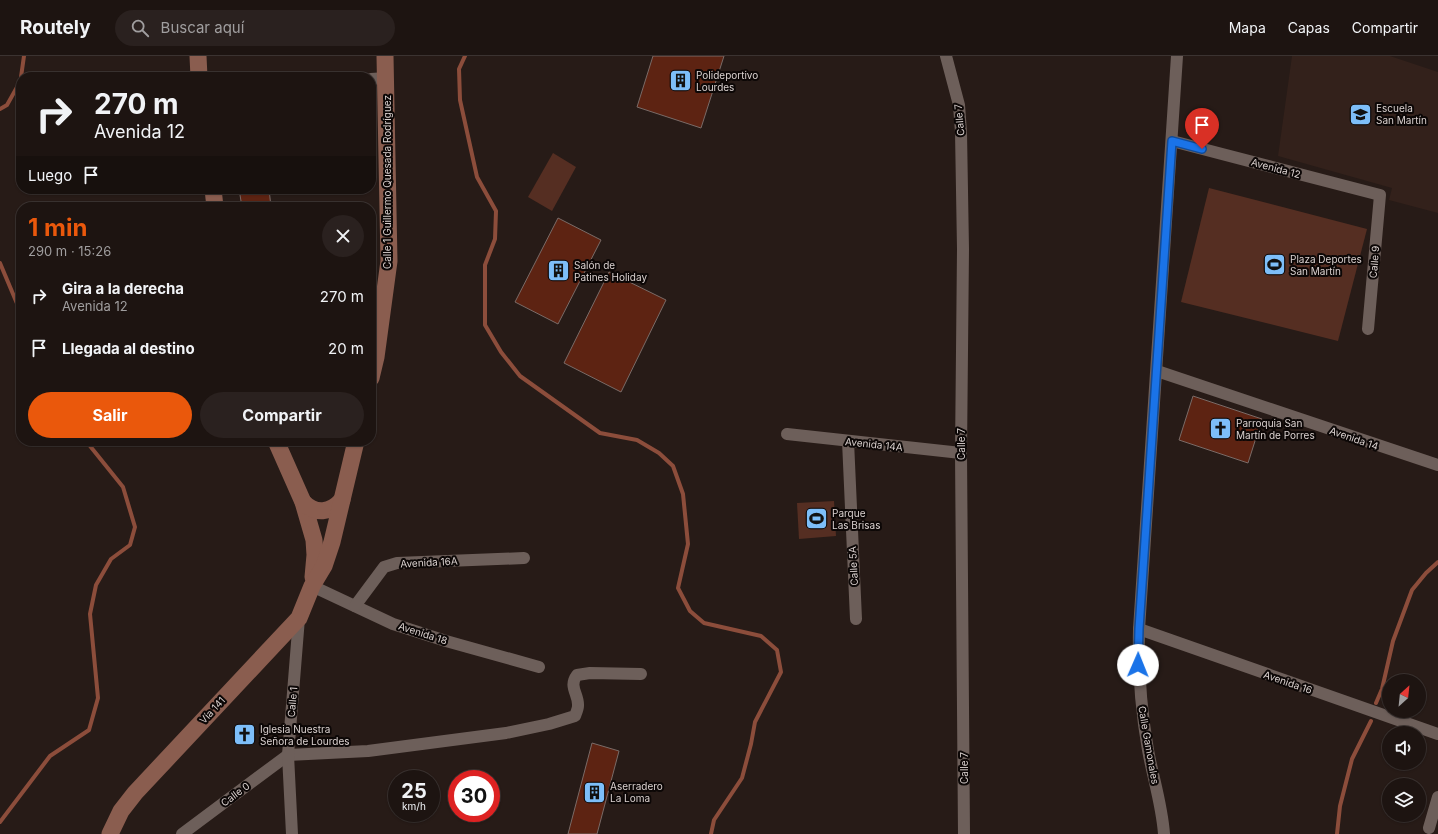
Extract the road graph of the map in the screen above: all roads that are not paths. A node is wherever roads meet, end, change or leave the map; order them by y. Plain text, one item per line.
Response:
1 (198, 56) edge
2 (385, 56) edge
3 (946, 56) edge
4 (1177, 56) edge
5 (199, 72) edge
6 (379, 79) edge
7 (1172, 141) junction
8 (1380, 195) joint
9 (1368, 330) dead end
10 (376, 357) edge
11 (1157, 371) junction
12 (787, 434) dead end
13 (848, 441) junction
14 (278, 446) edge
15 (355, 446) edge
16 (961, 453) junction
17 (1438, 465) edge
18 (342, 500) junction
19 (303, 502) junction
20 (524, 558) dead end
21 (312, 586) junction
22 (355, 606) junction
23 (299, 618) junction
24 (856, 619) dead end
25 (1139, 629) junction
26 (539, 667) dead end
27 (641, 674) dead end
28 (1438, 734) edge
29 (288, 755) junction
30 (1438, 797) edge
31 (1428, 828) dead end
32 (110, 834) edge
33 (182, 834) edge
34 (292, 834) edge
35 (964, 834) edge
36 (1164, 834) edge

1 - 5 main road
2 - 6 main road, Calle 1 Guillermo Quesada Rodríguez
3 - 16 street, Calle 7
4 - 7 street, Calle Gamonales
6 - 10 main road, Calle 1 Guillermo Quesada Rodríguez
7 - 8 street, Avenida 12
7 - 11 street, Calle Gamonales
8 - 9 street, Calle 9
11 - 17 street, Avenida 14
11 - 25 street, Calle Gamonales
12 - 13 street, Avenida 14A
13 - 16 street, Avenida 14A
13 - 24 street, Calle 5A
14 - 19 main road
15 - 18 main road
16 - 35 street, Calle 7
18 - 19 main road
18 - 21 main road
19 - 21 main road
20 - 22 street, Avenida 16A
21 - 22 street, Avenida 18
21 - 23 main road, Vía 141
22 - 26 street, Avenida 18
23 - 29 street, Calle 1
23 - 32 main road, Vía 141
25 - 28 street, Avenida 16
25 - 36 street, Calle Gamonales
27 - 29 street
29 - 33 street, Calle 0
29 - 34 street, Calle 1
30 - 31 street

